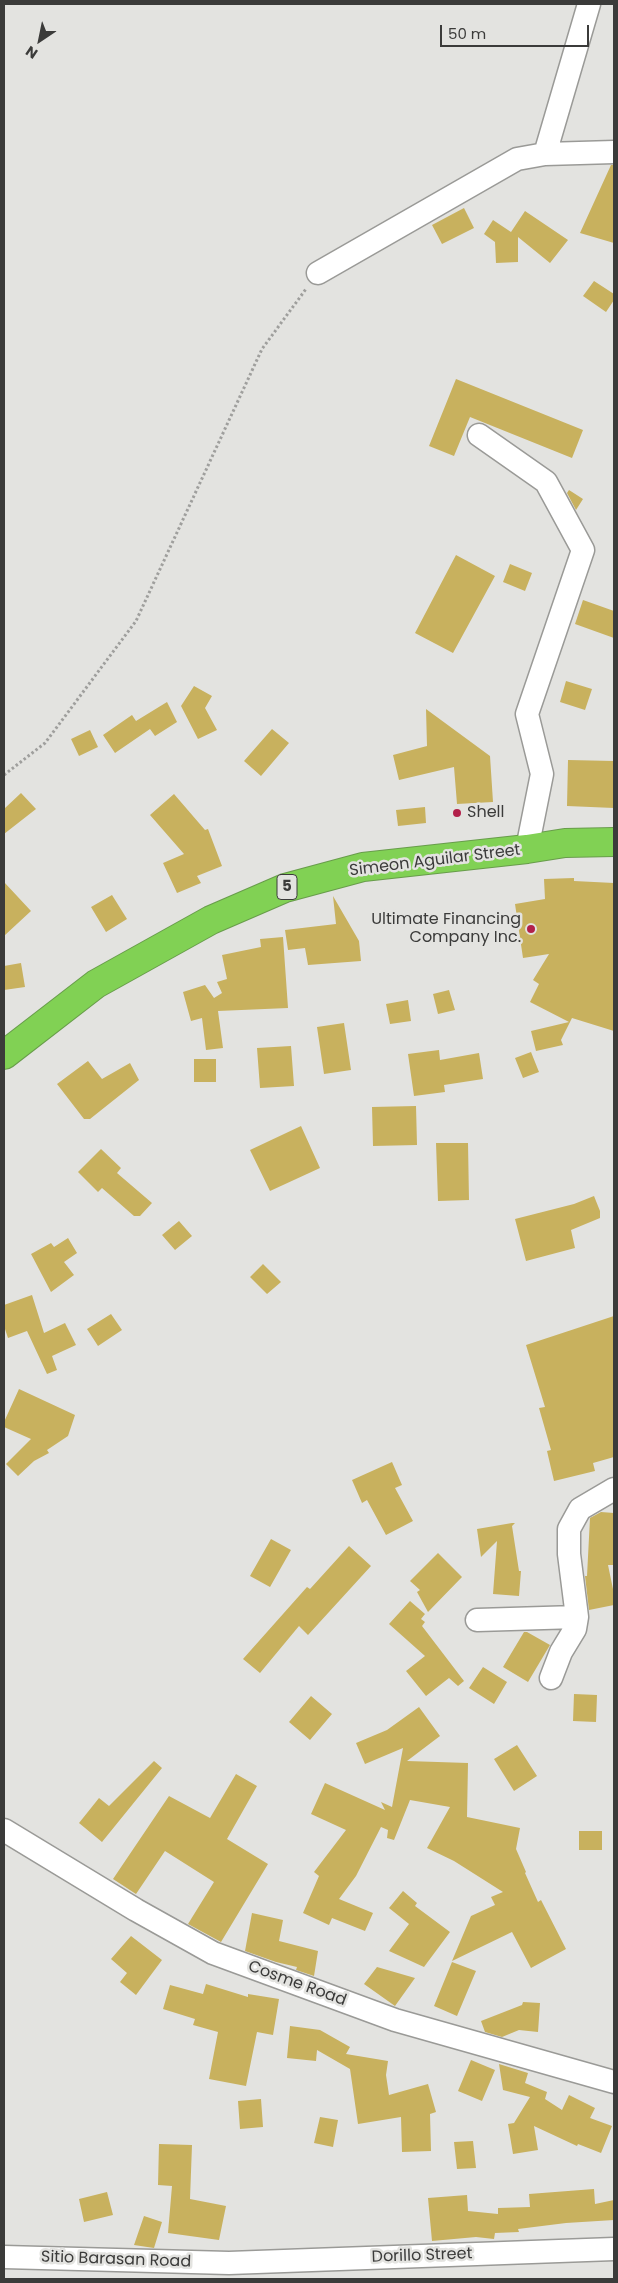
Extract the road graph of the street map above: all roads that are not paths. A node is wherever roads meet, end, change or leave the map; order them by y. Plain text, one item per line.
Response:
1 (589, 4) edge
2 (614, 152) edge
3 (545, 154) junction
4 (318, 273) road end
5 (478, 435) dead end
6 (614, 842) edge
7 (527, 849) junction
8 (4, 1055) edge
9 (614, 1489) edge
10 (577, 1617) junction
11 (477, 1620) dead end
12 (551, 1678) dead end
13 (4, 1830) edge
14 (614, 2082) edge
15 (614, 2249) edge
16 (4, 2257) edge
17 (227, 2271) edge

1 - 3 street
2 - 3 street
3 - 4 street
5 - 7 street
6 - 7 highway, Simeon Aguilar Street / 5
7 - 8 highway, Simeon Aguilar Street / 5
9 - 10 street
10 - 11 street
10 - 12 street
13 - 14 street, Cosme Road
15 - 17 street, Dorillo Street
16 - 17 street, Sitio Barasan Road

